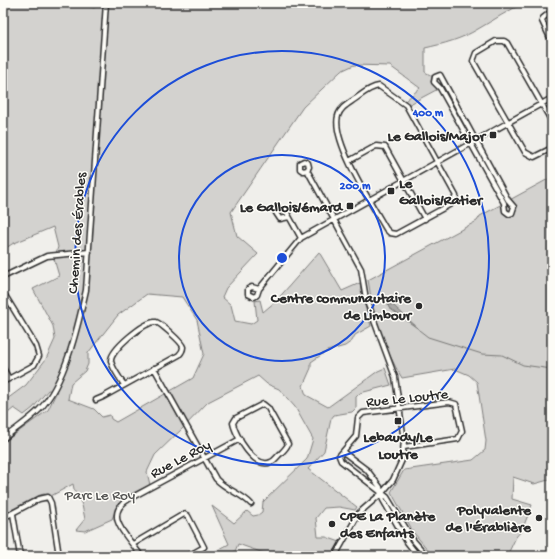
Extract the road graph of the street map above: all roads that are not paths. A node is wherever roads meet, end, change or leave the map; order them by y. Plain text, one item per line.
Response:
1 (106, 3) edge
2 (552, 11) edge
3 (552, 42) edge
4 (552, 98) edge
5 (542, 104) junction
6 (552, 122) edge
7 (508, 123) junction
8 (473, 142) junction
9 (552, 148) edge
10 (349, 161) junction
11 (437, 162) junction
12 (307, 170) dead end
13 (403, 181) junction
14 (369, 199) junction
15 (289, 216) dead end
16 (334, 219) junction
17 (425, 219) junction
18 (301, 238) junction
19 (89, 252) junction
20 (3, 277) edge
21 (259, 289) dead end
22 (3, 292) edge
23 (3, 368) edge
24 (154, 368) junction
25 (9, 379) junction
26 (3, 382) edge
27 (124, 385) junction
28 (96, 400) dead end
29 (399, 409) junction
30 (3, 439) edge
31 (240, 439) junction
32 (404, 447) junction
33 (343, 452) junction
34 (204, 459) junction
35 (382, 493) junction
36 (251, 504) dead end
37 (13, 514) junction
38 (3, 518) edge
39 (133, 544) junction
40 (20, 556) edge
41 (59, 556) edge
42 (141, 556) edge
43 (188, 556) edge
44 (335, 556) edge
45 (418, 556) edge
46 (427, 556) edge

1 - 19 street, Chemin des Érables
2 - 3 street
4 - 5 street
5 - 6 street
5 - 7 street
5 - 7 street
7 - 8 street
7 - 9 street
8 - 8 street
8 - 8 street
8 - 11 street
10 - 11 street
10 - 13 street
10 - 14 street
11 - 13 street
11 - 17 street
12 - 16 street
13 - 14 street
13 - 17 street
14 - 16 street
14 - 17 street
15 - 18 street
16 - 18 street
16 - 29 street
18 - 21 street
19 - 20 street
19 - 30 street, Chemin des Érables
22 - 25 street
23 - 25 street
24 - 27 street
24 - 27 street
24 - 34 street
25 - 26 street
27 - 28 street
29 - 32 street
29 - 32 street, Rue Le Loutre
29 - 33 street, Rue Le Loutre
31 - 31 street
31 - 34 street, Rue Le Roy
32 - 35 street
33 - 35 street
33 - 35 street, Rue Le Loutre
34 - 36 street
34 - 39 street, Rue Le Roy
35 - 44 street
35 - 45 street
35 - 46 street
37 - 38 street
37 - 40 street
37 - 41 street
39 - 42 street, Rue Le Roy
39 - 43 street

